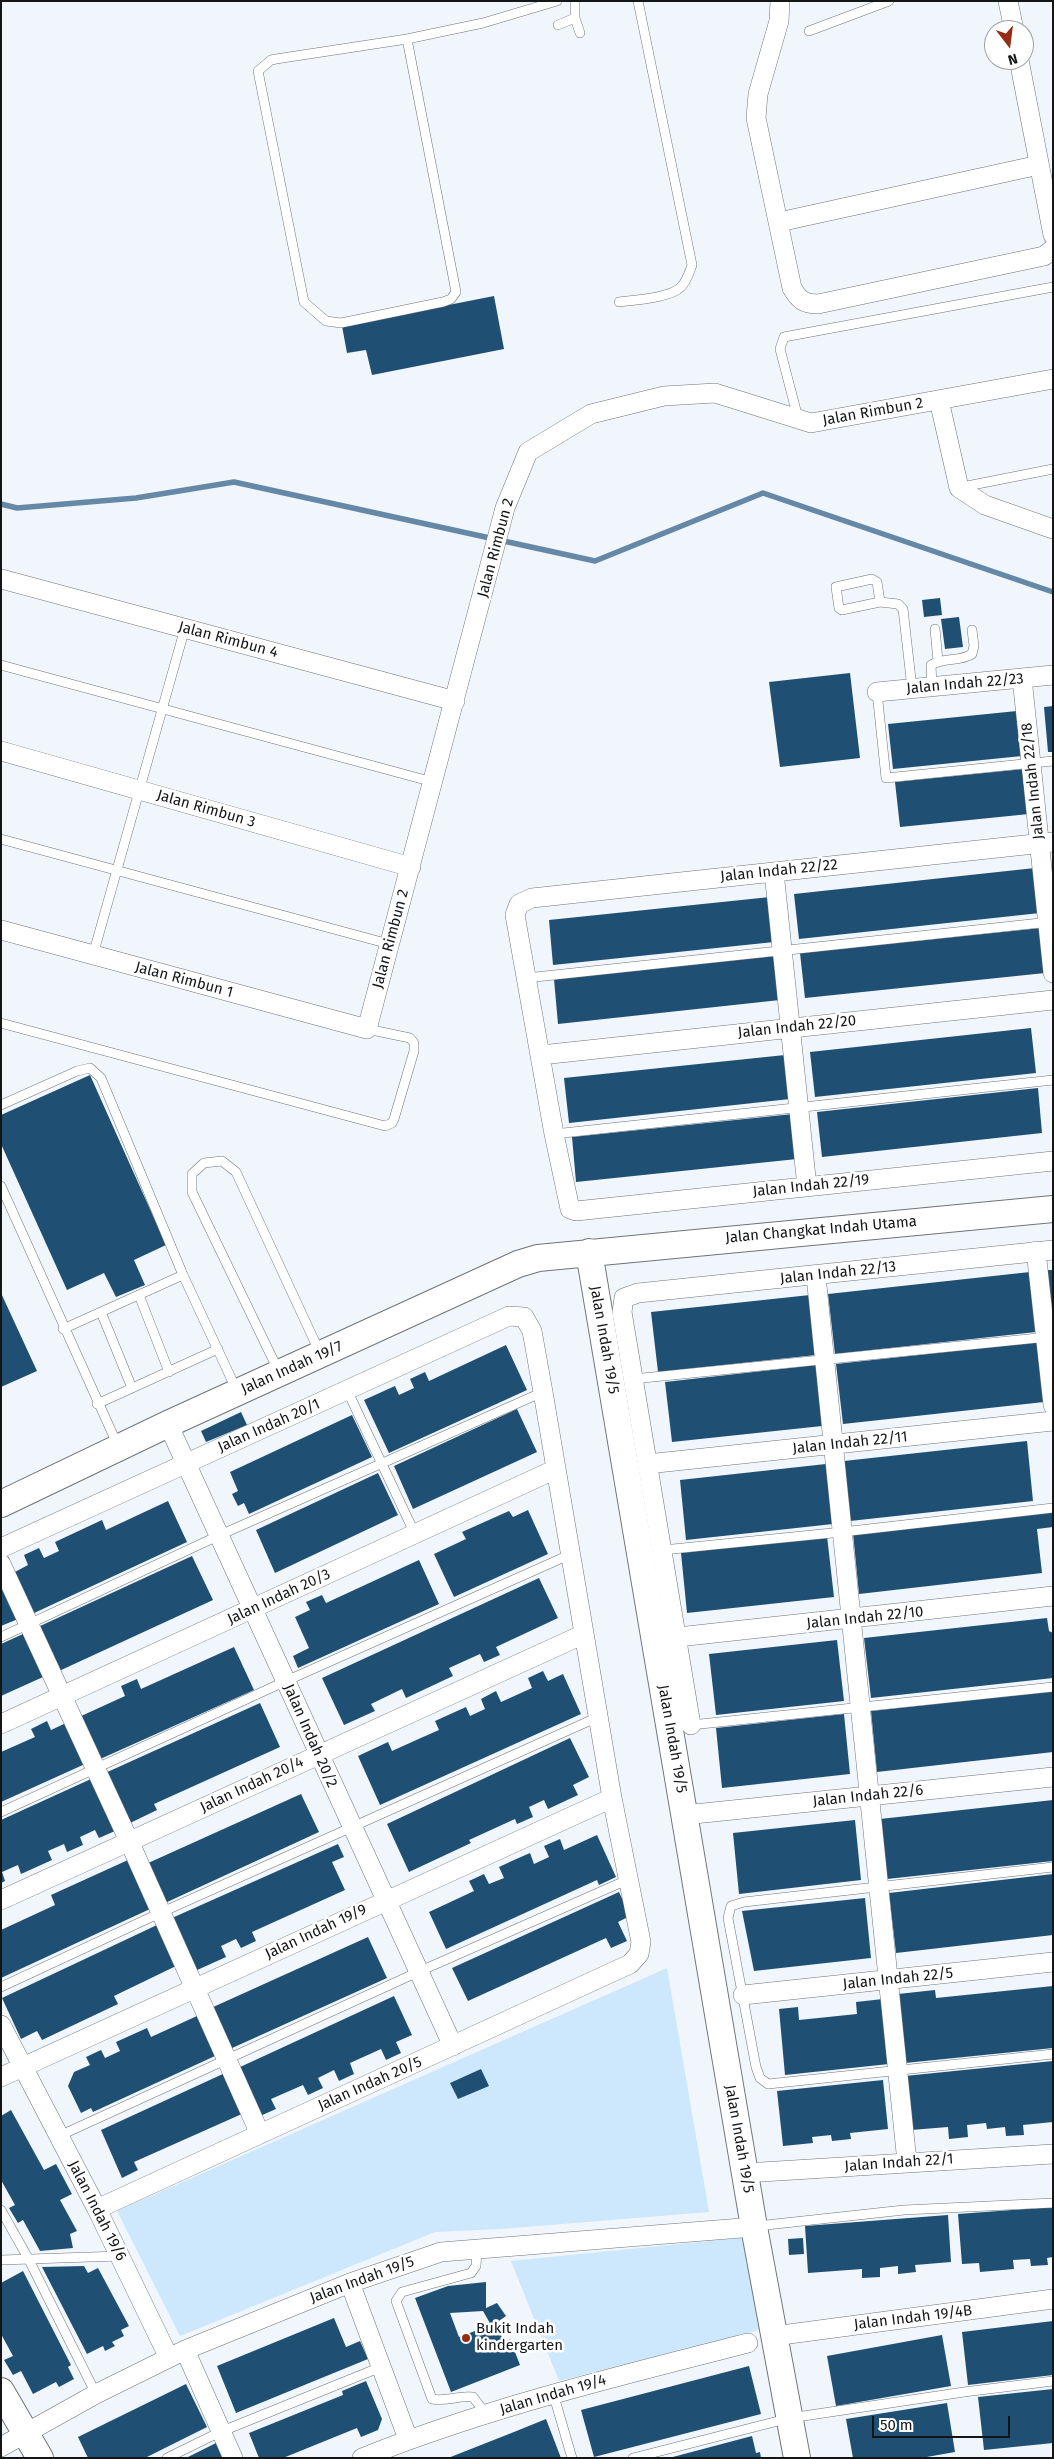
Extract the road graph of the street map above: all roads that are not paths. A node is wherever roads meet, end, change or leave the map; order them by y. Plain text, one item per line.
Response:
1 (557, 1) edge
2 (575, 1) edge
3 (638, 1) edge
4 (780, 1) edge
5 (889, 1) edge
6 (1008, 1) edge
7 (575, 18) junction
8 (1012, 20) edge
9 (558, 26) dead end
10 (808, 31) dead end
11 (580, 33) dead end
12 (407, 39) junction
13 (1021, 70) edge
14 (1039, 165) junction
15 (778, 222) junction
16 (1053, 235) edge
17 (1053, 249) edge
18 (1053, 287) edge
19 (619, 302) dead end
20 (1053, 379) edge
21 (939, 400) junction
22 (798, 418) junction
23 (1053, 469) edge
24 (959, 488) junction
25 (1053, 529) edge
26 (1, 579) edge
27 (880, 602) junction
28 (185, 628) junction
29 (935, 629) dead end
30 (972, 630) dead end
31 (938, 660) junction
32 (1, 665) edge
33 (1053, 675) edge
34 (1022, 678) junction
35 (932, 686) junction
36 (912, 688) junction
37 (877, 692) joint
38 (455, 701) junction
39 (163, 707) junction
40 (1, 752) edge
41 (1053, 761) edge
42 (1031, 763) junction
43 (434, 782) junction
44 (140, 790) junction
45 (1, 839) edge
46 (1046, 843) edge
47 (411, 867) junction
48 (118, 871) junction
49 (774, 872) junction
50 (1050, 922) edge
51 (1, 930) edge
52 (389, 944) junction
53 (783, 950) junction
54 (93, 956) junction
55 (1053, 973) edge
56 (526, 978) junction
57 (1053, 1000) edge
58 (1, 1023) edge
59 (791, 1028) junction
60 (367, 1029) junction
61 (541, 1055) junction
62 (1053, 1080) edge
63 (1, 1106) edge
64 (799, 1107) junction
65 (554, 1134) junction
66 (1053, 1161) edge
67 (1, 1186) edge
68 (807, 1187) junction
69 (1053, 1209) edge
70 (1044, 1251) edge
71 (589, 1252) junction
72 (183, 1275) junction
73 (816, 1276) junction
74 (139, 1295) junction
75 (101, 1312) junction
76 (63, 1329) junction
77 (1049, 1337) edge
78 (218, 1350) junction
79 (321, 1356) junction
80 (824, 1359) junction
81 (169, 1372) junction
82 (280, 1374) junction
83 (633, 1379) junction
84 (132, 1388) junction
85 (347, 1390) junction
86 (543, 1392) junction
87 (238, 1393) junction
88 (97, 1404) junction
89 (1053, 1405) edge
90 (1053, 1421) edge
91 (168, 1424) junction
92 (833, 1445) junction
93 (118, 1448) junction
94 (186, 1463) junction
95 (383, 1463) junction
96 (647, 1464) junction
97 (556, 1469) junction
98 (1, 1504) edge
99 (1053, 1508) edge
100 (842, 1532) junction
101 (416, 1534) junction
102 (220, 1535) junction
103 (1, 1548) edge
104 (663, 1550) junction
105 (569, 1555) junction
106 (1, 1564) edge
107 (1053, 1596) edge
108 (253, 1609) junction
109 (851, 1620) junction
110 (29, 1624) junction
111 (584, 1634) junction
112 (1, 1637) edge
113 (678, 1638) junction
114 (286, 1681) junction
115 (1053, 1687) edge
116 (63, 1696) junction
117 (860, 1707) junction
118 (598, 1717) junction
119 (1, 1724) edge
120 (691, 1725) joint
121 (318, 1755) junction
122 (94, 1770) junction
123 (1053, 1777) edge
124 (869, 1795) junction
125 (612, 1798) junction
126 (1, 1812) edge
127 (684, 1815) junction
128 (351, 1827) junction
129 (129, 1841) junction
130 (1053, 1867) edge
131 (627, 1880) junction
132 (879, 1886) junction
133 (1, 1900) edge
134 (386, 1900) junction
135 (160, 1913) junction
136 (1053, 1962) edge
137 (418, 1972) junction
138 (888, 1980) junction
139 (1, 1987) edge
140 (195, 1988) junction
141 (743, 1995) junction
142 (1, 2025) edge
143 (452, 2046) junction
144 (1053, 2054) edge
145 (226, 2059) junction
146 (21, 2066) junction
147 (898, 2071) junction
148 (1, 2077) edge
149 (260, 2134) junction
150 (58, 2136) junction
151 (1053, 2154) edge
152 (907, 2162) junction
153 (745, 2174) junction
154 (1053, 2203) edge
155 (96, 2209) junction
156 (1, 2210) edge
157 (754, 2227) junction
158 (477, 2249) junction
159 (120, 2256) junction
160 (28, 2258) junction
161 (1, 2260) edge
162 (350, 2283) junction
163 (1053, 2300) edge
164 (774, 2336) junction
165 (748, 2343) dead end
166 (177, 2354) junction
167 (381, 2367) junction
168 (1053, 2381) edge
169 (1, 2391) edge
170 (553, 2393) junction
171 (96, 2394) junction
172 (486, 2414) junction
173 (790, 2418) junction
174 (220, 2432) junction
175 (25, 2433) junction
176 (408, 2439) junction
177 (1, 2447) edge
178 (40, 2458) edge
179 (167, 2458) edge
180 (233, 2458) edge
181 (362, 2458) edge
182 (572, 2458) edge
183 (633, 2458) edge
184 (797, 2458) edge

1 - 12 lane
2 - 7 lane
3 - 19 lane
4 - 15 street
5 - 10 lane
6 - 8 street
7 - 9 lane
7 - 11 lane
12 - 12 lane
13 - 14 street
14 - 15 street
14 - 16 street
15 - 17 street
18 - 22 lane
20 - 21 street, Jalan Rimbun 2
21 - 22 street, Jalan Rimbun 2
21 - 24 street
22 - 38 street, Jalan Rimbun 2
23 - 24 lane
24 - 25 street
26 - 28 street, Jalan Rimbun 4
27 - 27 lane
27 - 36 lane
28 - 38 street, Jalan Rimbun 4
28 - 39 lane
29 - 31 lane
30 - 31 lane
31 - 35 lane
32 - 39 lane
33 - 34 street, Jalan Indah 22/23
34 - 35 street, Jalan Indah 22/23
34 - 42 street, Jalan Indah 22/18
35 - 36 street, Jalan Indah 22/23
36 - 37 street, Jalan Indah 22/23
37 - 42 lane
38 - 43 street, Jalan Rimbun 2
39 - 43 lane
39 - 44 lane
40 - 44 street, Jalan Rimbun 3
41 - 42 lane
42 - 46 street, Jalan Indah 22/18
43 - 47 street, Jalan Rimbun 2
44 - 47 street, Jalan Rimbun 3
44 - 48 lane
45 - 48 lane
46 - 49 street, Jalan Indah 22/22
46 - 50 street, Jalan Indah 22/18
47 - 52 street, Jalan Rimbun 2
48 - 52 lane
48 - 54 lane
49 - 53 street
49 - 56 street, Jalan Indah 22/22
50 - 53 lane
50 - 55 street, Jalan Indah 22/18
51 - 54 street, Jalan Rimbun 1
52 - 60 street, Jalan Rimbun 2
53 - 56 lane
53 - 59 street
54 - 60 street, Jalan Rimbun 1
56 - 61 street
57 - 59 street, Jalan Indah 22/20
58 - 60 lane
59 - 61 street, Jalan Indah 22/20
59 - 64 street
61 - 65 street
62 - 64 lane
63 - 72 lane
64 - 65 lane
64 - 68 street
65 - 68 street, Jalan Indah 22/19
66 - 68 street, Jalan Indah 22/19
67 - 76 lane
69 - 71 street, Jalan Changkat Indah Utama
70 - 73 street, Jalan Indah 22/13
70 - 77 street
71 - 79 street, Jalan Indah 19/7
71 - 127 street, Jalan Indah 19/5
72 - 74 lane
72 - 78 lane
73 - 80 street
73 - 83 street, Jalan Indah 22/13
74 - 75 lane
74 - 81 lane
75 - 76 lane
75 - 84 lane
76 - 88 lane
77 - 80 lane
77 - 89 street
78 - 81 lane
78 - 87 lane
79 - 82 street, Jalan Indah 19/7
79 - 82 lane
80 - 83 lane
80 - 92 street
81 - 84 lane
82 - 87 street, Jalan Indah 19/7
83 - 96 street
84 - 88 lane
85 - 86 street, Jalan Indah 20/1
85 - 94 street, Jalan Indah 20/1
85 - 95 lane
86 - 95 lane
86 - 97 street
87 - 91 street, Jalan Indah 19/7
88 - 93 lane
90 - 92 street, Jalan Indah 22/11
91 - 93 street, Jalan Indah 19/7
91 - 94 street, Jalan Indah 20/2
92 - 96 street, Jalan Indah 22/11
92 - 100 street
93 - 98 street, Jalan Indah 19/7
94 - 102 street, Jalan Indah 20/2
94 - 103 street, Jalan Indah 20/1
95 - 101 lane
95 - 102 lane
96 - 104 street
97 - 101 street, Jalan Indah 20/3
97 - 105 street
99 - 100 lane
100 - 104 lane
100 - 109 street
101 - 108 street, Jalan Indah 20/3
102 - 108 street, Jalan Indah 20/2
102 - 110 lane
104 - 113 street
105 - 111 street
105 - 114 lane
106 - 110 street
107 - 109 street, Jalan Indah 22/10
108 - 114 street, Jalan Indah 20/2
108 - 116 street, Jalan Indah 20/3
109 - 113 street, Jalan Indah 22/10
109 - 117 street
110 - 112 lane
110 - 116 street
111 - 118 street
111 - 121 street, Jalan Indah 20/4
113 - 120 street
114 - 121 street, Jalan Indah 20/2
114 - 122 lane
115 - 117 lane
116 - 119 street, Jalan Indah 20/3
116 - 122 street
117 - 120 lane
117 - 124 street
118 - 125 street
118 - 128 lane
121 - 128 street, Jalan Indah 20/2
121 - 129 street, Jalan Indah 20/4
122 - 126 lane
122 - 129 street
123 - 124 street, Jalan Indah 22/6
124 - 127 street, Jalan Indah 22/6
124 - 132 street
125 - 131 street
125 - 134 street, Jalan Indah 19/9
127 - 153 street, Jalan Indah 19/5
128 - 134 street, Jalan Indah 20/2
128 - 135 lane
129 - 133 street, Jalan Indah 20/4
129 - 135 street
130 - 132 lane
131 - 137 lane
131 - 143 street, Jalan Indah 20/5
132 - 138 street
132 - 141 lane
134 - 137 street, Jalan Indah 20/2
134 - 140 street, Jalan Indah 19/9
135 - 139 lane
135 - 140 street
136 - 138 street, Jalan Indah 22/5
137 - 143 street, Jalan Indah 20/2
137 - 145 lane
138 - 141 street, Jalan Indah 22/5
138 - 147 street
140 - 145 street
140 - 146 street, Jalan Indah 19/9
141 - 147 lane
142 - 146 street, Jalan Indah 19/6
143 - 149 street, Jalan Indah 20/5
144 - 147 lane
145 - 149 street
145 - 150 lane
146 - 148 street, Jalan Indah 19/9
146 - 150 street, Jalan Indah 19/6
147 - 152 street
149 - 155 street, Jalan Indah 20/5
150 - 155 street, Jalan Indah 19/6
151 - 152 street, Jalan Indah 22/1
152 - 153 street, Jalan Indah 22/1
153 - 157 street, Jalan Indah 19/5
154 - 157 lane
155 - 159 street, Jalan Indah 19/6
156 - 160 lane
157 - 158 street, Jalan Indah 19/5
157 - 164 street, Jalan Indah 19/5
158 - 162 street, Jalan Indah 19/5
158 - 172 lane
159 - 160 lane
159 - 166 street, Jalan Indah 19/6
160 - 161 lane
160 - 171 lane
162 - 166 street, Jalan Indah 19/5
162 - 167 street
163 - 164 street, Jalan Indah 19/4B
164 - 173 street, Jalan Indah 19/5
165 - 170 street, Jalan Indah 19/4
166 - 171 street, Jalan Indah 19/5
166 - 174 street, Jalan Indah 19/6
167 - 174 lane
167 - 176 street
168 - 173 lane
169 - 175 street
170 - 172 street, Jalan Indah 19/4
170 - 182 lane
171 - 175 street, Jalan Indah 19/5
172 - 176 street, Jalan Indah 19/4
173 - 183 lane
173 - 184 street, Jalan Indah 19/5
174 - 179 lane
174 - 180 street, Jalan Indah 19/6
175 - 177 street, Jalan Indah 19/5
175 - 178 street
176 - 181 street, Jalan Indah 19/4

